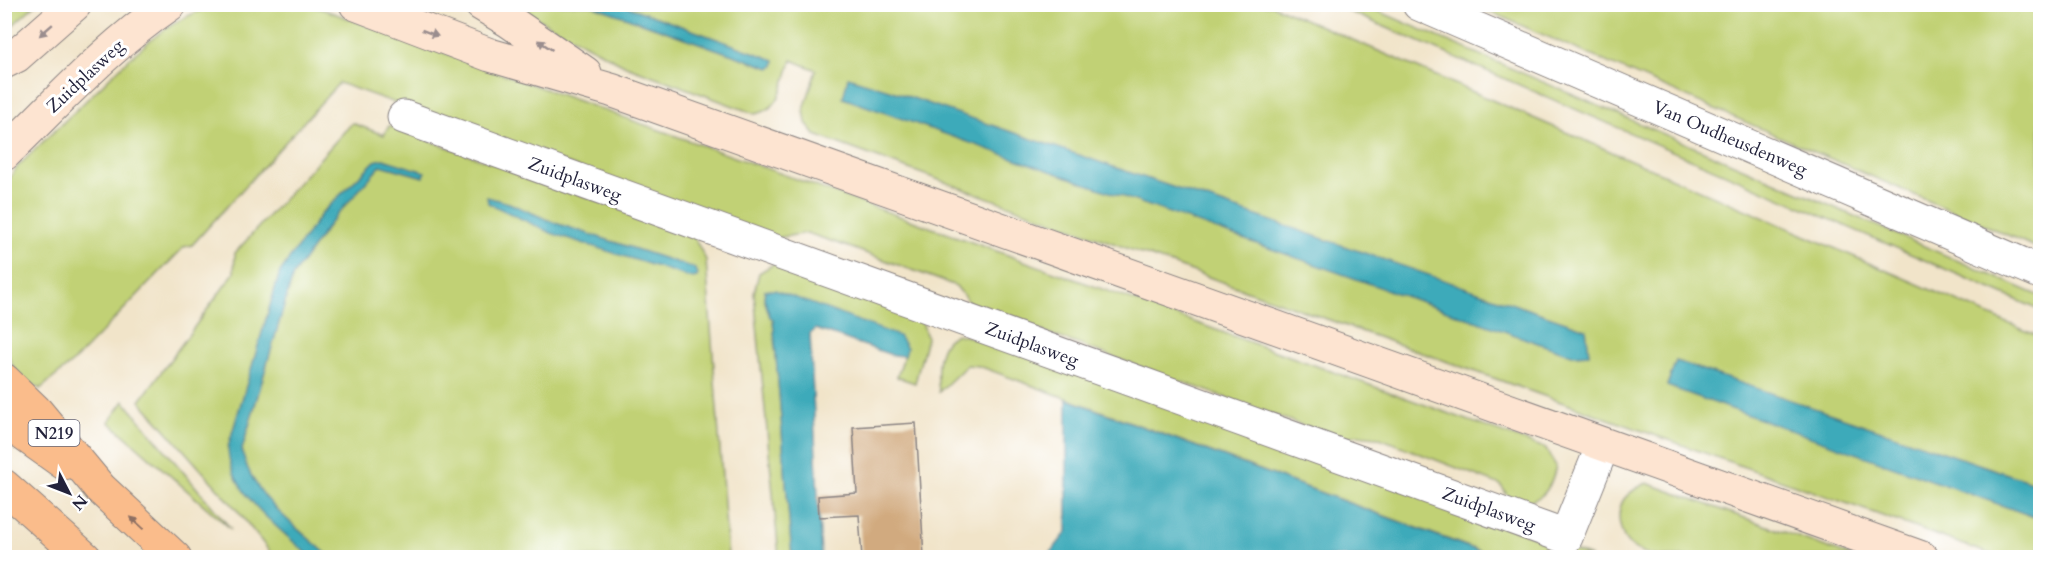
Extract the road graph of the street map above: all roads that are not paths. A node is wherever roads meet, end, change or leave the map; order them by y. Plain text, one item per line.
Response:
1 (75, 4) edge
2 (171, 4) edge
3 (356, 4) edge
4 (481, 4) edge
5 (1419, 4) edge
6 (8, 64) edge
7 (611, 90) junction
8 (404, 117) dead end
9 (4, 154) edge
10 (2040, 272) edge
11 (4, 380) edge
12 (4, 417) edge
13 (1603, 445) junction
14 (4, 486) edge
15 (100, 488) junction
16 (4, 512) edge
17 (60, 534) junction
18 (85, 558) edge
19 (175, 558) edge
20 (1922, 558) edge

1 -> 6 main road
2 - 9 main road, Zuidplasweg
3 -> 7 main road
7 -> 4 main road
5 - 10 street, Van Oudheusdenweg
7 - 13 main road
8 - 13 street, Zuidplasweg
11 - 15 main road, N219
12 - 15 main road, N219
13 - 20 main road
14 - 17 main road
19 -> 15 main road, N219
16 - 17 main road
17 - 18 main road

